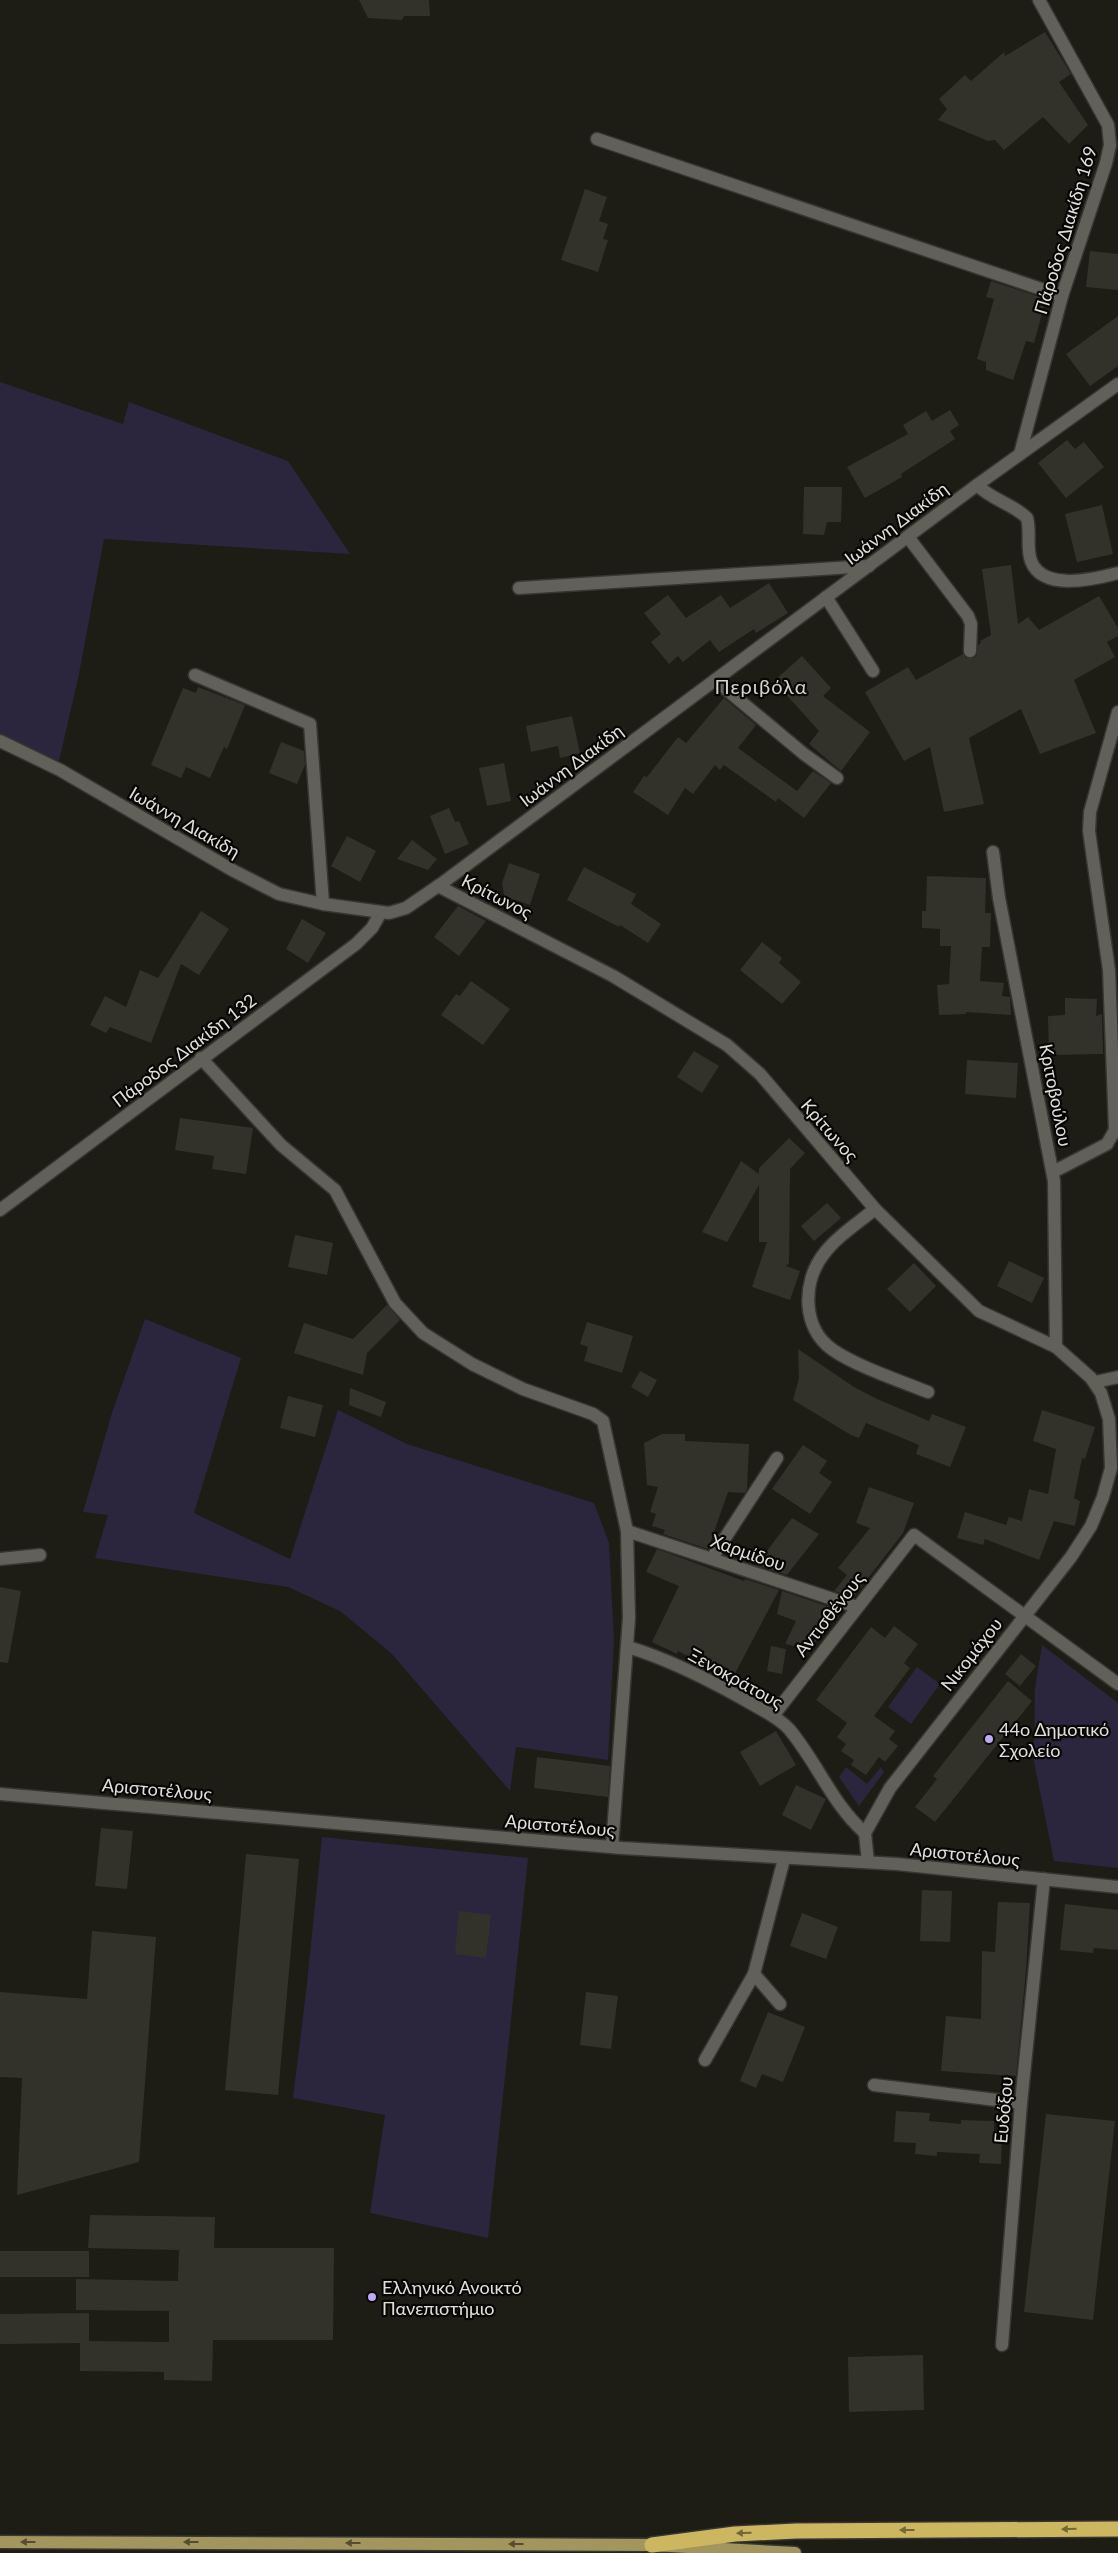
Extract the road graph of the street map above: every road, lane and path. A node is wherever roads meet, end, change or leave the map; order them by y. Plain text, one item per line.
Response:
1 (1039, 0) edge
2 (597, 139) dead end
3 (1062, 296) junction
4 (1118, 384) edge
5 (1020, 454) junction
6 (976, 485) junction
7 (908, 537) junction
8 (869, 566) junction
9 (1118, 573) edge
10 (519, 588) dead end
11 (826, 598) junction
12 (970, 651) dead end
13 (873, 671) dead end
14 (195, 675) dead end
15 (715, 680) junction
16 (1118, 712) edge
17 (0, 741) edge
18 (837, 778) dead end
19 (993, 852) dead end
20 (438, 886) junction
21 (323, 904) junction
22 (381, 912) junction
23 (201, 1058) junction
24 (1053, 1172) junction
25 (875, 1209) junction
26 (0, 1210) edge
27 (1056, 1347) junction
28 (1118, 1377) edge
29 (1095, 1382) junction
30 (928, 1392) dead end
31 (777, 1458) dead end
32 (1114, 1469) edge
33 (626, 1531) junction
34 (40, 1555) dead end
35 (712, 1558) junction
36 (0, 1559) edge
37 (857, 1607) junction
38 (1024, 1616) junction
39 (628, 1647) junction
40 (1118, 1684) edge
41 (773, 1716) junction
42 (0, 1794) edge
43 (865, 1833) junction
44 (612, 1847) junction
45 (784, 1859) junction
46 (868, 1862) junction
47 (1044, 1879) junction
48 (1118, 1887) edge
49 (754, 1974) junction
50 (780, 2004) dead end
51 (705, 2060) dead end
52 (874, 2085) dead end
53 (1021, 2103) junction
54 (1002, 2345) dead end
55 (1118, 2529) edge
56 (0, 2542) edge
57 (652, 2545) junction
58 (795, 2553) edge

1 - 3 street, Πάροδος Διακίδη 169
2 - 3 street
3 - 5 street, Πάροδος Διακίδη 169
4 - 5 street, Ιωάννη Διακίδη
5 - 6 street, Ιωάννη Διακίδη
6 - 7 street, Ιωάννη Διακίδη
6 - 9 street
7 - 8 street, Ιωάννη Διακίδη
7 - 12 street
8 - 10 street
8 - 11 street, Ιωάννη Διακίδη
11 - 13 street
11 - 15 street, Ιωάννη Διακίδη
14 - 21 street
15 - 18 street
15 - 20 street, Ιωάννη Διακίδη
16 - 24 street
17 - 21 street, Ιωάννη Διακίδη
19 - 24 street, Κριτοβούλου
20 - 22 street, Ιωάννη Διακίδη
20 - 25 street, Κρίτωνος
21 - 22 street, Ιωάννη Διακίδη
22 - 23 street, Πάροδος Διακίδη 132
23 - 26 street, Πάροδος Διακίδη 132
23 - 33 street
24 - 27 street, Κριτοβούλου
25 - 27 street, Κρίτωνος
25 - 30 street
27 - 29 street, Κρίτωνος
28 - 29 street
29 - 32 street, Κρίτωνος
31 - 35 street
32 - 38 street, Νικομάχου
33 - 35 street, Χαρμίδου
33 - 39 street
34 - 36 street
35 - 37 street, Χαρμίδου
37 - 38 street, Αντισθένους
37 - 41 street, Αντισθένους
38 - 40 street
38 - 43 street, Νικομάχου
39 - 41 street, Ξενοκράτους
39 - 44 street
41 - 43 street, Ξενοκράτους
42 - 44 street, Αριστοτέλους
43 - 46 street
44 - 45 street, Αριστοτέλους
45 - 46 street, Αριστοτέλους
45 - 49 street
46 - 47 street, Αριστοτέλους
47 - 48 street, Αριστοτέλους
47 - 53 street, Ευδόξου
49 - 50 street
49 - 51 street
52 - 53 street
53 - 54 street, Ευδόξου
55 -> 57 highway
57 -> 56 main road
57 - 58 main road

